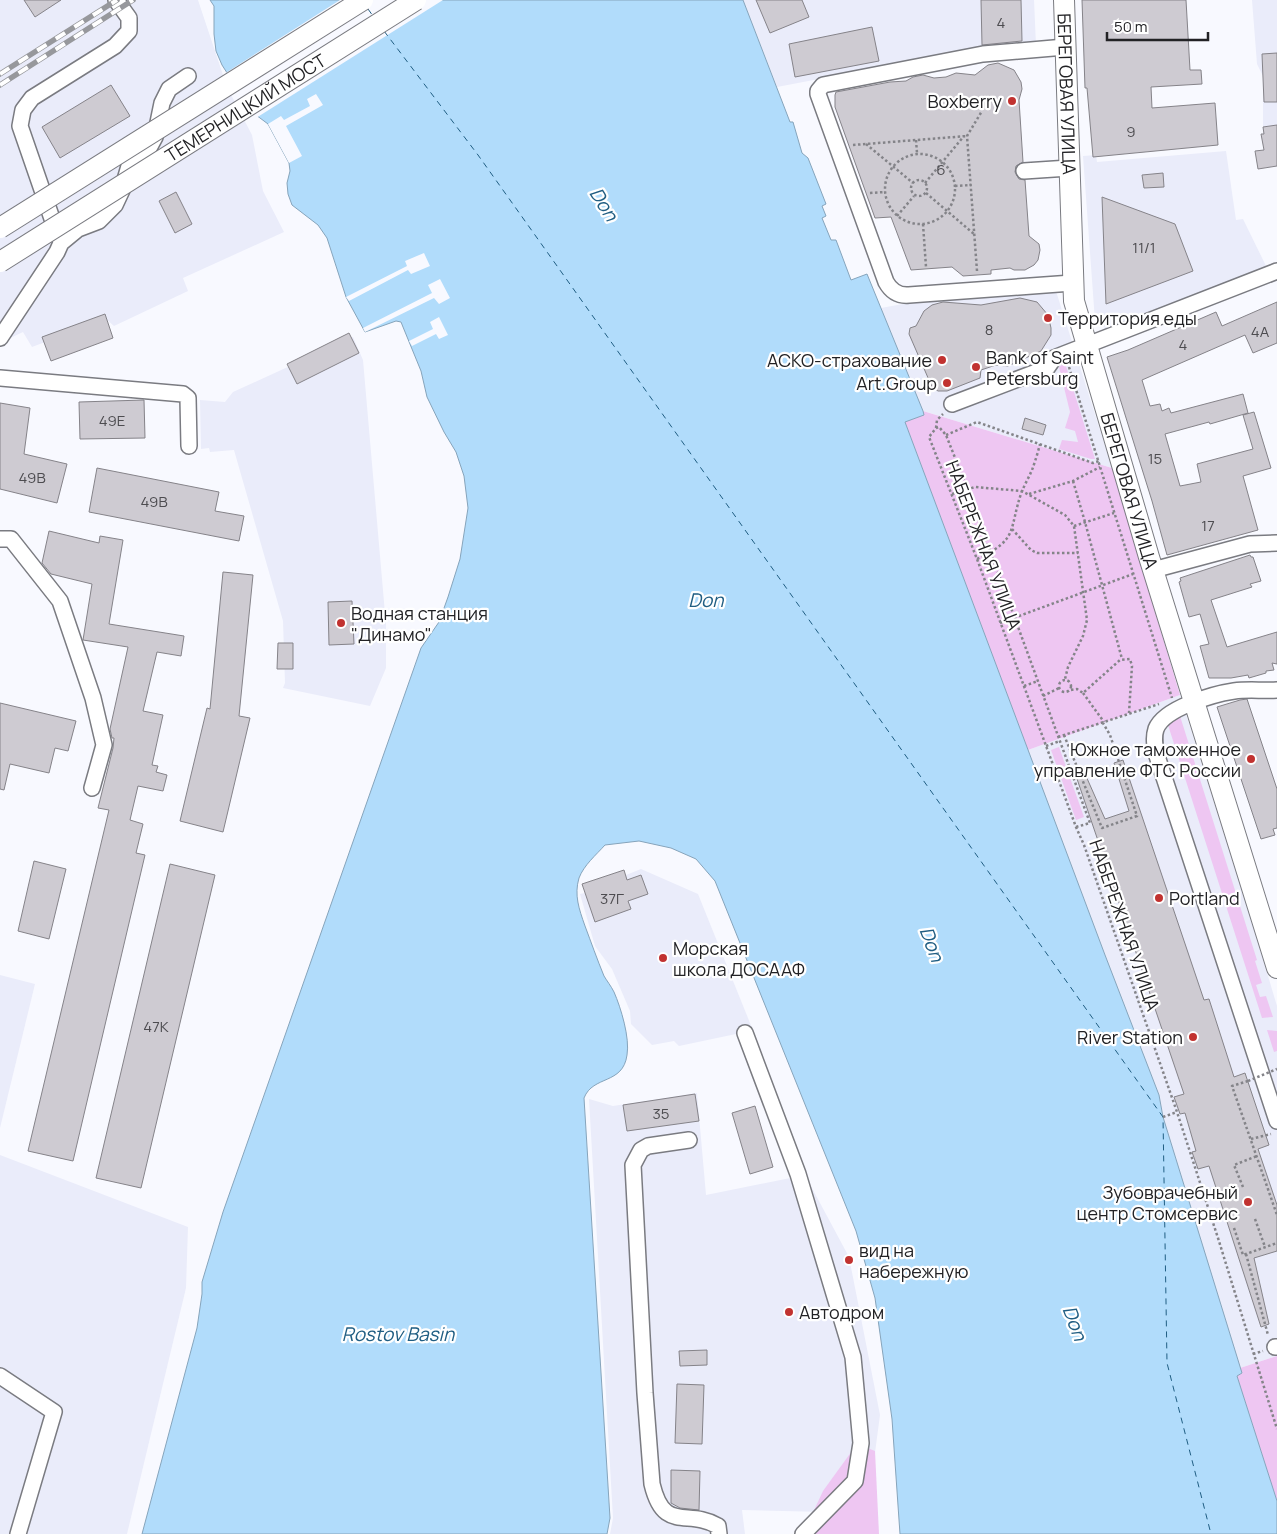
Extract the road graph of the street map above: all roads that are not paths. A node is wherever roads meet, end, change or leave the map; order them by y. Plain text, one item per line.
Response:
1 (116, 0) edge
2 (362, 0) edge
3 (416, 0) edge
4 (1064, 0) edge
5 (1065, 47) junction
6 (188, 76) dead end
7 (1068, 168) junction
8 (1024, 171) dead end
9 (0, 228) edge
10 (61, 243) junction
11 (0, 262) edge
12 (1277, 271) edge
13 (1072, 282) junction
14 (0, 338) edge
15 (1086, 345) junction
16 (0, 378) edge
17 (952, 404) dead end
18 (189, 446) dead end
19 (0, 539) edge
20 (1277, 543) edge
21 (1143, 572) junction
22 (1277, 690) edge
23 (1194, 701) junction
24 (92, 788) dead end
25 (1277, 968) edge
26 (745, 1033) dead end
27 (1277, 1121) edge
28 (689, 1140) dead end
29 (0, 1376) edge
30 (18, 1534) edge
31 (719, 1534) edge
32 (803, 1534) edge

1 - 10 street
2 - 9 main road, ТЕМЕРНИЦКИЙ МОСТ, bridge
3 - 11 main road, ТЕМЕРНИЦКИЙ МОСТ, bridge
4 - 5 main road, БЕРЕГОВАЯ УЛИЦА
5 - 7 main road, БЕРЕГОВАЯ УЛИЦА
5 - 13 street
6 - 10 street
7 - 8 street
7 - 13 main road, БЕРЕГОВАЯ УЛИЦА
10 - 14 street
12 - 15 street
13 - 15 main road, БЕРЕГОВАЯ УЛИЦА
15 - 17 street
15 - 21 main road, БЕРЕГОВАЯ УЛИЦА
16 - 18 street
19 - 24 street
20 - 21 street
21 - 23 main road, БЕРЕГОВАЯ УЛИЦА
22 - 23 street
23 - 25 main road, БЕРЕГОВАЯ УЛИЦА
23 - 27 street
26 - 32 street
28 - 31 street
29 - 30 street

